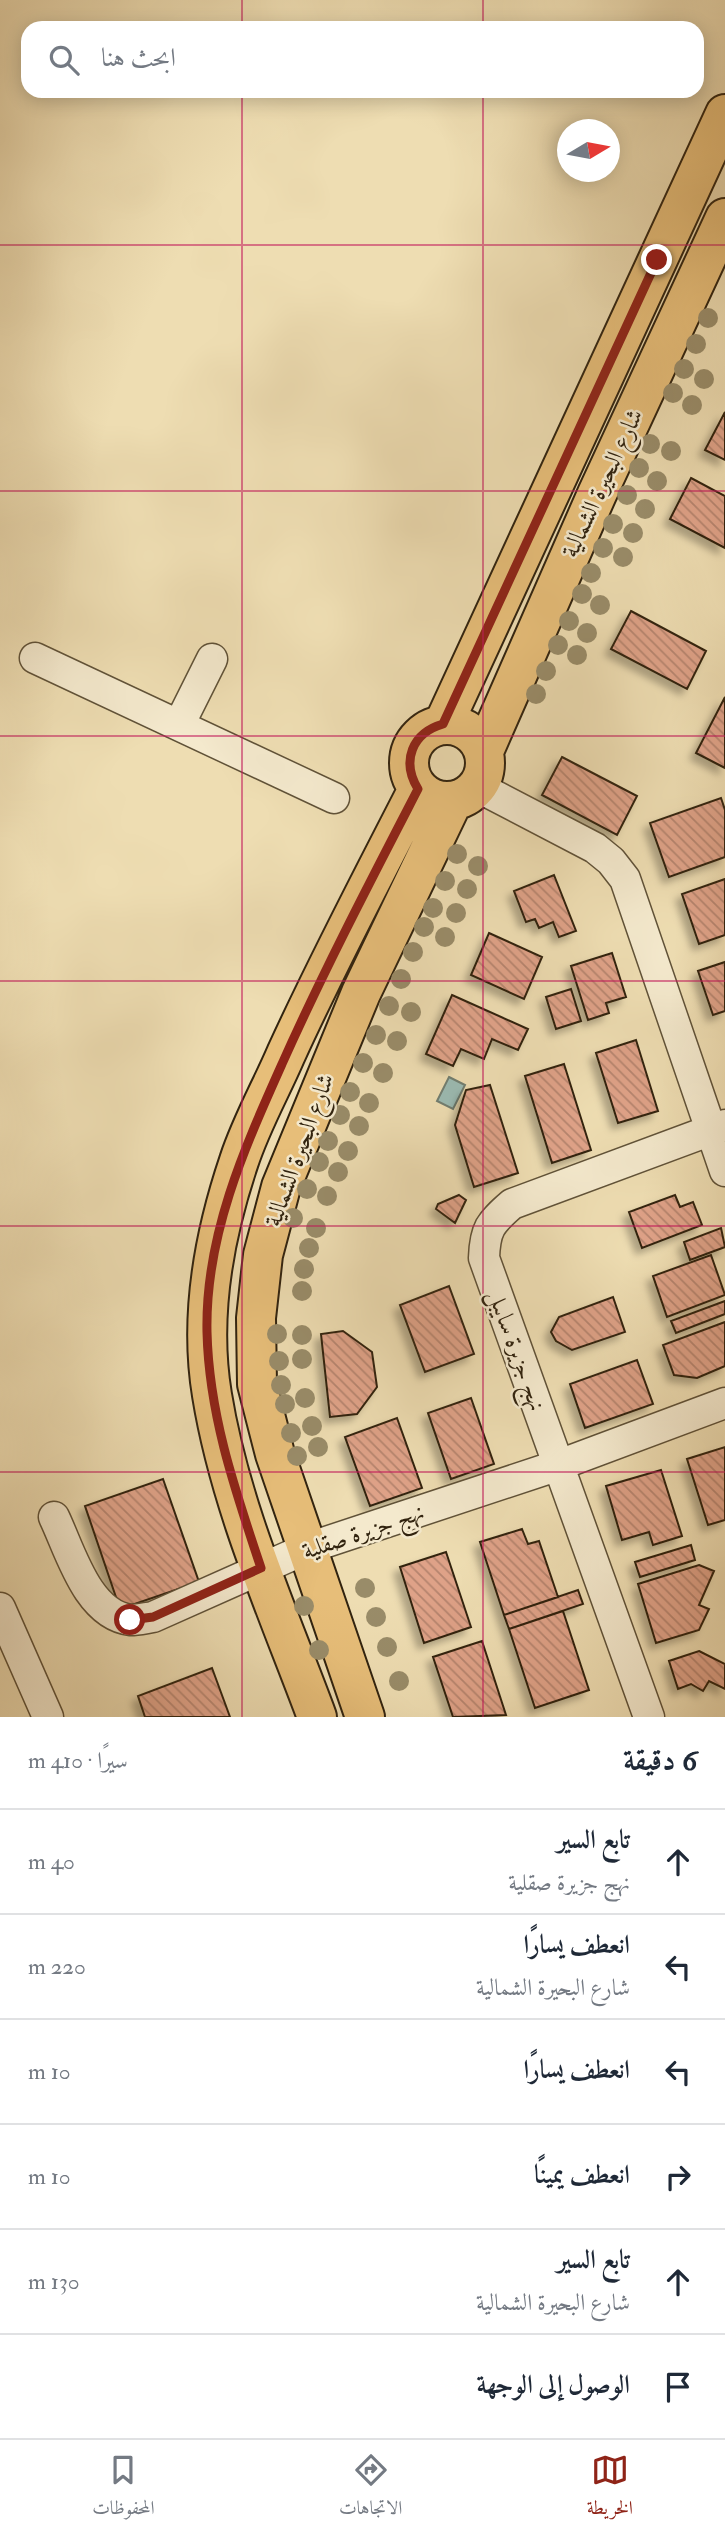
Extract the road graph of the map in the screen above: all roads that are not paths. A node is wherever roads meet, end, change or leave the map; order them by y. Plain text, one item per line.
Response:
1 (725, 114) edge
2 (725, 218) edge
3 (35, 658) dead end
4 (212, 659) dead end
5 (443, 724) junction
6 (179, 725) junction
7 (458, 782) junction
8 (334, 797) dead end
9 (718, 1128) edge
10 (725, 1171) edge
11 (725, 1403) edge
12 (559, 1465) junction
13 (54, 1517) dead end
14 (308, 1548) junction
15 (261, 1568) junction
16 (0, 1608) edge
17 (48, 1717) edge
18 (317, 1717) edge
19 (365, 1717) edge
20 (649, 1717) edge

1 - 5 main road, شارع البحيرة الشمالية
2 - 7 main road, شارع البحيرة الشمالية
3 - 6 street
4 - 6 street
5 - 7 main road
5 - 7 main road
6 - 8 street
7 - 9 street
7 - 14 main road, شارع البحيرة الشمالية
7 - 15 main road, شارع البحيرة الشمالية
9 - 10 street
9 - 12 street, نهج جزيرة سايبل
11 - 12 street, نهج جزيرة صقلية
12 - 14 street, نهج جزيرة صقلية
12 - 20 street, نهج جزيرة سايبل
13 - 15 street, نهج جزيرة صقلية
14 - 15 street, نهج جزيرة صقلية
14 - 19 main road, شارع البحيرة الشمالية
15 - 18 main road, شارع البحيرة الشمالية
16 - 17 street

